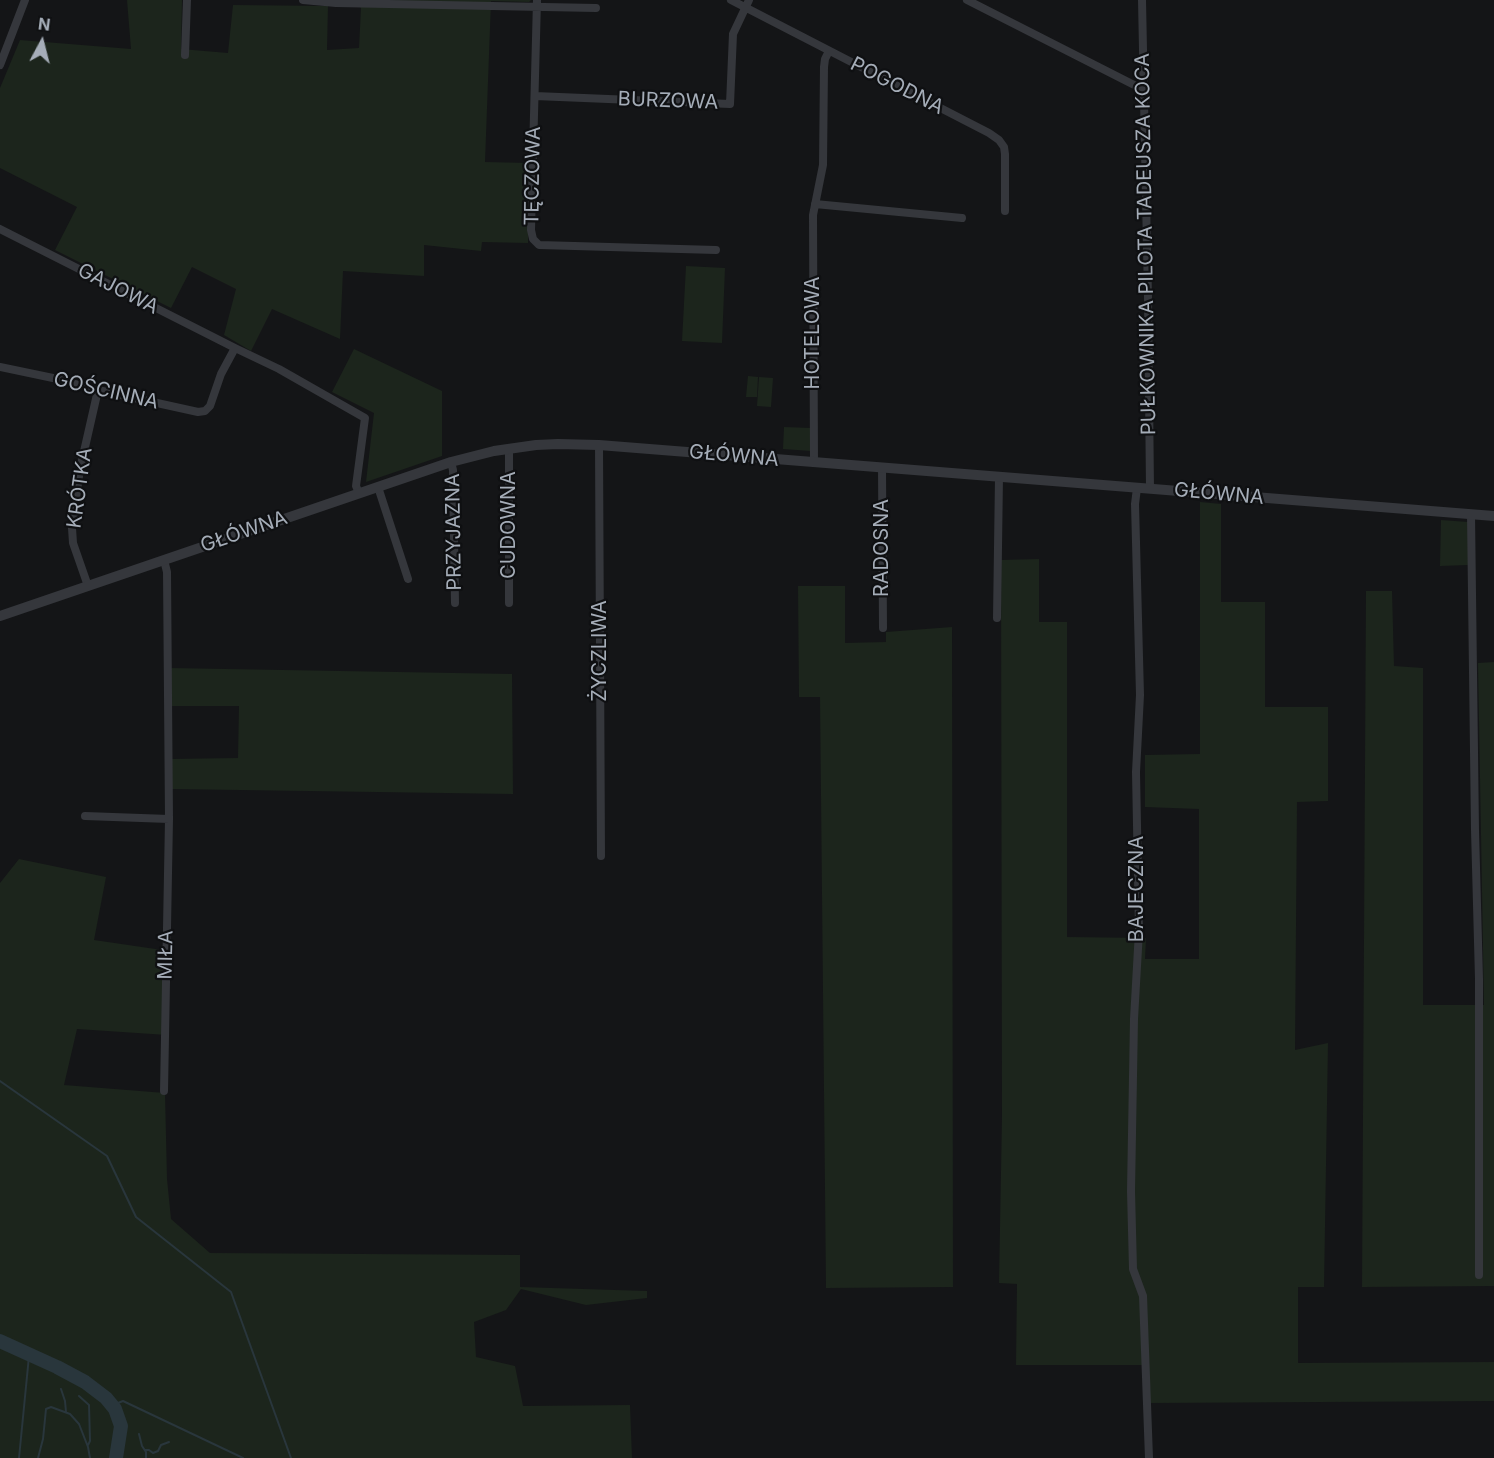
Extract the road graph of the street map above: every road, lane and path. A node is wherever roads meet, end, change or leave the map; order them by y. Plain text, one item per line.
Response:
1 (25, 0) edge
2 (187, 0) edge
3 (303, 0) edge
4 (731, 0) edge
5 (967, 0) edge
6 (1142, 0) edge
7 (537, 3) edge
8 (747, 4) edge
9 (596, 8) dead end
10 (830, 51) junction
11 (185, 56) dead end
12 (0, 65) edge
13 (1144, 90) junction
14 (535, 96) junction
15 (815, 204) junction
16 (1005, 211) dead end
17 (962, 218) dead end
18 (0, 229) edge
19 (716, 250) dead end
20 (235, 348) junction
21 (0, 367) edge
22 (98, 390) junction
23 (599, 445) junction
24 (509, 447) junction
25 (451, 462) junction
26 (814, 462) junction
27 (882, 468) junction
28 (999, 477) junction
29 (378, 487) junction
30 (1137, 488) junction
31 (1150, 489) junction
32 (359, 493) junction
33 (1471, 514) junction
34 (1494, 516) edge
35 (164, 560) junction
36 (408, 579) dead end
37 (88, 586) junction
38 (455, 603) dead end
39 (509, 603) dead end
40 (0, 616) edge
41 (997, 618) dead end
42 (883, 628) dead end
43 (85, 816) dead end
44 (168, 819) junction
45 (601, 856) dead end
46 (164, 1091) dead end
47 (1479, 1275) dead end
48 (1149, 1458) edge

1 - 12 street
2 - 11 street
3 - 7 street
4 - 8 street, POGODNA
5 - 13 street
6 - 13 street, PUŁKOWNIKA PILOTA TADEUSZA KOCA
7 - 9 street
7 - 14 street, TĘCZOWA
8 - 10 street, POGODNA
8 - 14 street, BURZOWA
10 - 15 street, HOTELOWA
10 - 16 street, POGODNA
13 - 31 street, PUŁKOWNIKA PILOTA TADEUSZA KOCA
14 - 19 street, TĘCZOWA
15 - 17 street
15 - 26 street, HOTELOWA
18 - 20 street, GAJOWA
20 - 22 street, GOŚCINNA
20 - 32 street, GAJOWA
21 - 22 street, GOŚCINNA
22 - 37 street, KRÓTKA
23 - 24 street, GŁÓWNA
23 - 26 street, GŁÓWNA
23 - 45 street, ŻYCZLIWA
24 - 25 street, GŁÓWNA
24 - 39 street, CUDOWNA
25 - 29 street, GŁÓWNA
25 - 38 street, PRZYJAZNA
26 - 27 street, GŁÓWNA
27 - 28 street, GŁÓWNA
27 - 42 street, RADOSNA
28 - 30 street, GŁÓWNA
28 - 41 street
29 - 32 street, GŁÓWNA
29 - 36 street
30 - 31 street, GŁÓWNA
30 - 48 street, BAJECZNA
31 - 33 street, GŁÓWNA
32 - 35 street, GŁÓWNA
33 - 34 street, GŁÓWNA
33 - 47 street
35 - 37 street, GŁÓWNA
35 - 44 street, MIŁA
37 - 40 street, GŁÓWNA
43 - 44 street
44 - 46 street, MIŁA

